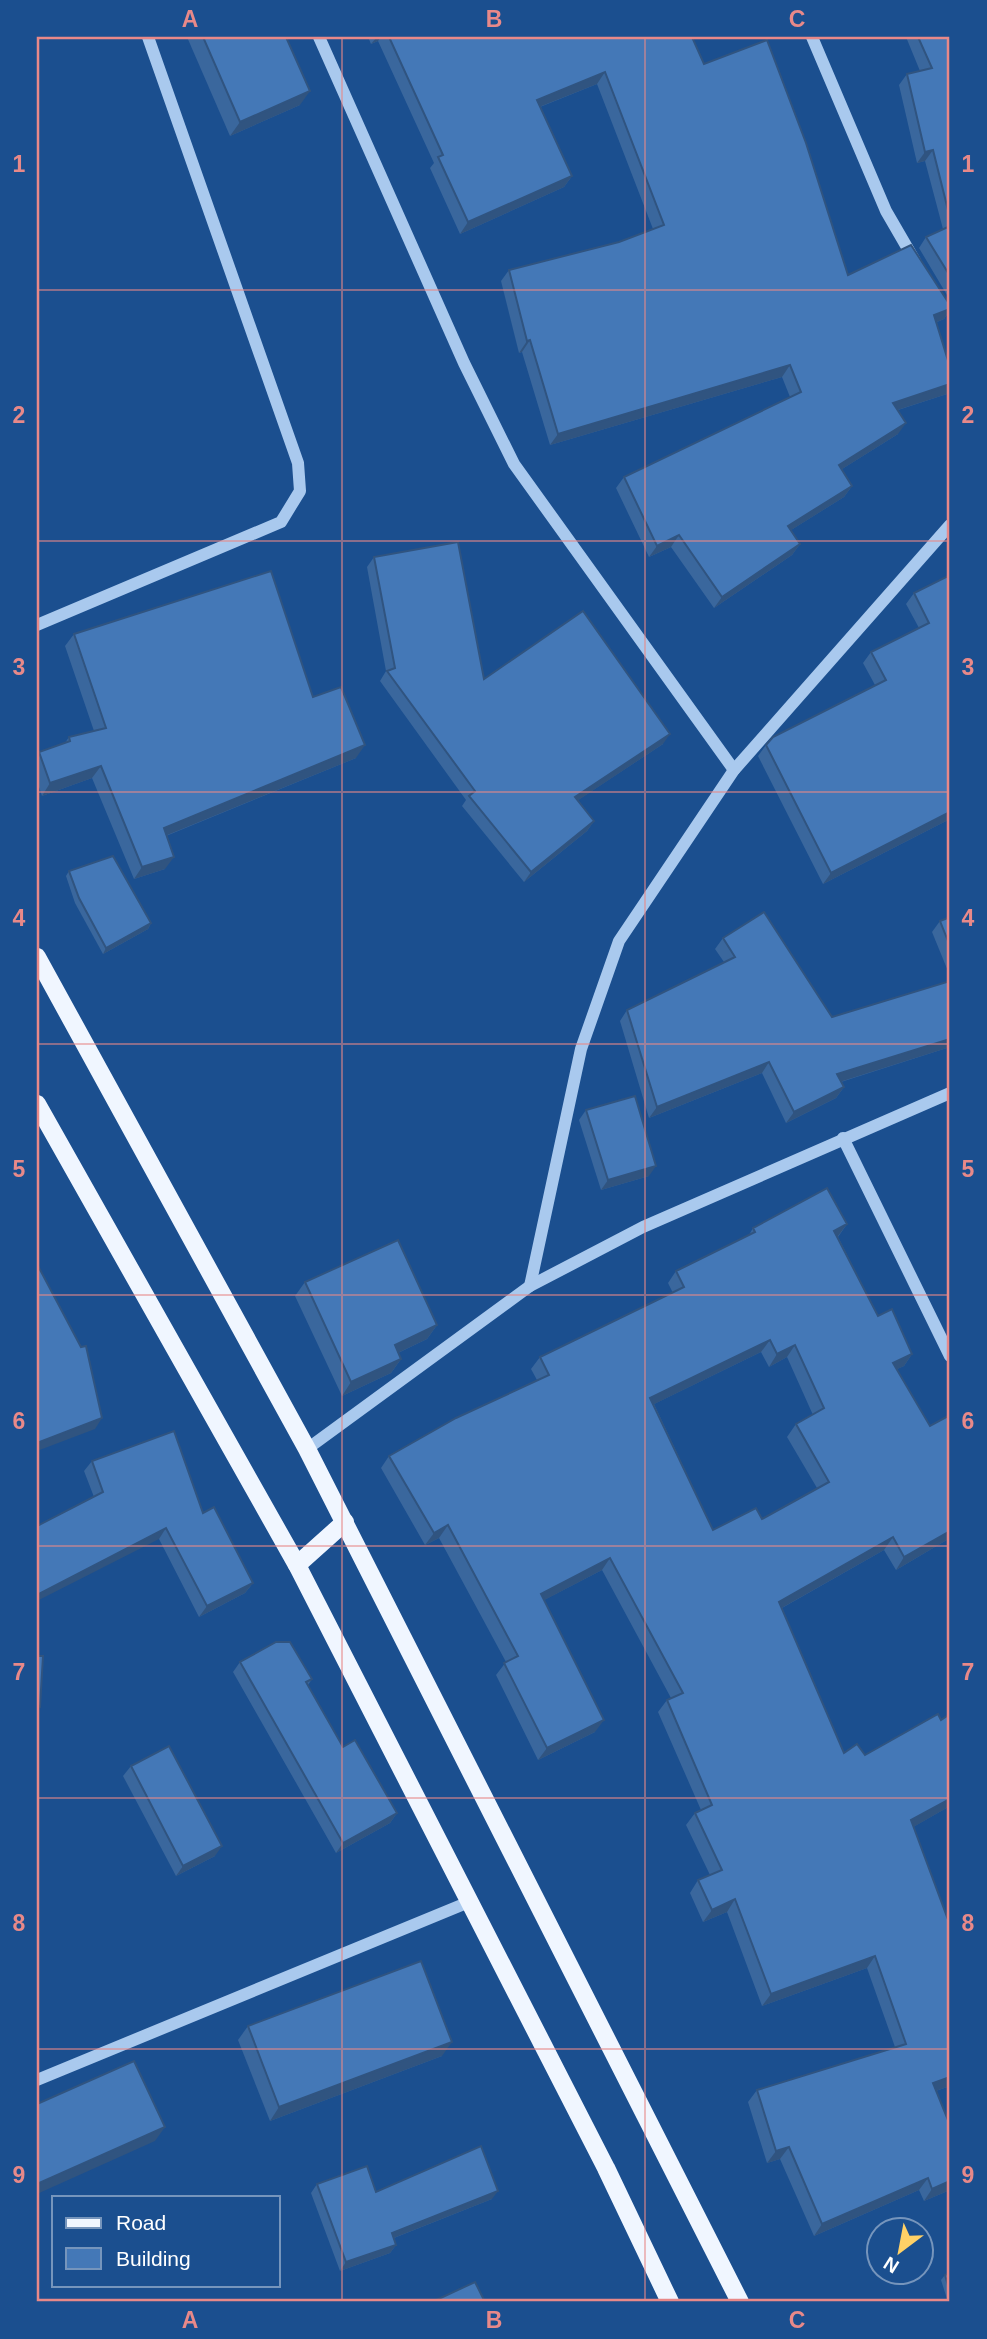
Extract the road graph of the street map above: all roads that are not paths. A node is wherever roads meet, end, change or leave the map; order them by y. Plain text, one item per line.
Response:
1 (148, 37) edge
2 (319, 37) edge
3 (812, 37) edge
4 (924, 278) edge
5 (950, 526) edge
6 (37, 625) edge
7 (734, 770) junction
8 (37, 957) edge
9 (950, 1093) edge
10 (37, 1104) edge
11 (843, 1138) junction
12 (530, 1286) junction
13 (950, 1356) edge
14 (307, 1449) junction
15 (345, 1522) junction
16 (297, 1565) junction
17 (469, 1902) junction
18 (37, 2080) edge
19 (670, 2302) edge
20 (740, 2302) edge

1 - 6 street
2 - 7 street
3 - 4 street
5 - 7 street
7 - 12 street
8 - 14 main road
9 - 11 street
10 - 16 main road
11 - 12 street
11 - 13 street
12 - 14 street
14 - 15 main road
15 - 16 main road
15 - 20 main road
16 - 17 main road
17 - 18 street
17 - 19 main road

